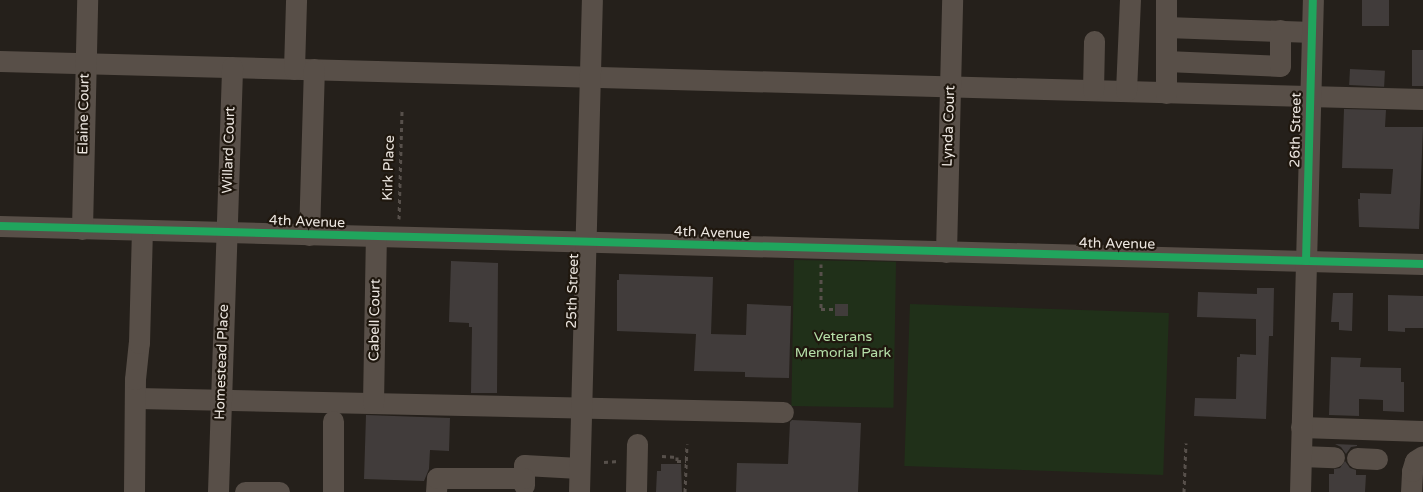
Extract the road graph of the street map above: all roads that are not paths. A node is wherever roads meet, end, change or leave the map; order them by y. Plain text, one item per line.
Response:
1 (87, 0) edge
2 (296, 0) edge
3 (592, 0) edge
4 (952, 0) edge
5 (1130, 0) edge
6 (1166, 0) edge
7 (1313, 0) edge
8 (1166, 27) junction
9 (1280, 30) junction
10 (1312, 32) junction
11 (1094, 41) dead end
12 (0, 61) edge
13 (1166, 61) junction
14 (86, 63) junction
15 (232, 67) junction
16 (304, 69) junction
17 (590, 77) junction
18 (950, 87) junction
19 (1093, 90) junction
20 (1126, 92) junction
21 (1166, 93) junction
22 (1310, 96) junction
23 (1423, 99) edge
24 (0, 226) edge
25 (82, 229) junction
26 (142, 230) junction
27 (226, 232) junction
28 (309, 235) junction
29 (376, 237) junction
30 (587, 242) junction
31 (946, 252) junction
32 (1306, 262) junction
33 (1423, 264) edge
34 (137, 398) junction
35 (221, 398) junction
36 (373, 403) junction
37 (582, 408) junction
38 (783, 412) dead end
39 (333, 421) dead end
40 (1302, 427) junction
41 (1423, 431) edge
42 (632, 452) road end
43 (1301, 456) junction
44 (1423, 456) edge
45 (1334, 457) dead end
46 (580, 468) junction
47 (1423, 481) edge
48 (524, 485) edge
49 (134, 492) edge
50 (218, 492) edge
51 (245, 492) edge
52 (279, 492) edge
53 (333, 492) edge
54 (436, 492) edge
55 (579, 492) edge
56 (636, 492) edge
57 (1300, 492) edge
58 (1411, 492) edge
59 (1419, 492) edge

1 - 14 street, Elaine Court
2 - 16 street
3 - 17 street, 25th Street
4 - 18 street, Lynda Court
5 - 20 street
6 - 8 street
7 - 10 street, 26th Street
8 - 9 street
8 - 13 street
9 - 10 street
9 - 13 street
10 - 22 street, 26th Street
11 - 19 street
12 - 14 street
13 - 21 street
14 - 15 street
14 - 25 street, Elaine Court
15 - 16 street
15 - 27 street, Willard Court
16 - 17 street
16 - 28 street
17 - 18 street
17 - 30 street, 25th Street
18 - 19 street
18 - 31 street, Lynda Court
19 - 20 street
20 - 21 street
21 - 22 street
22 - 23 street
22 - 32 street, 26th Street
24 - 25 street, 4th Avenue
25 - 26 street, 4th Avenue
26 - 27 street, 4th Avenue
26 - 34 street
27 - 28 street, 4th Avenue
27 - 35 street, Homestead Place
28 - 29 street, 4th Avenue
29 - 30 street, 4th Avenue
29 - 36 street, Cabell Court
30 - 31 street, 4th Avenue
30 - 37 street, 25th Street
31 - 32 street, 4th Avenue
32 - 33 street, 4th Avenue
32 - 40 street, 26th Street
34 - 35 street
34 - 49 street
35 - 36 street
35 - 50 street, Homestead Place
36 - 37 street
37 - 38 street
37 - 46 street, 25th Street
39 - 53 street
40 - 41 street
40 - 43 street, 26th Street
42 - 56 street
43 - 45 street
43 - 57 street, 26th Street
44 - 58 street
46 - 48 street
46 - 55 street, 25th Street
47 - 59 street
48 - 54 street
51 - 52 street

